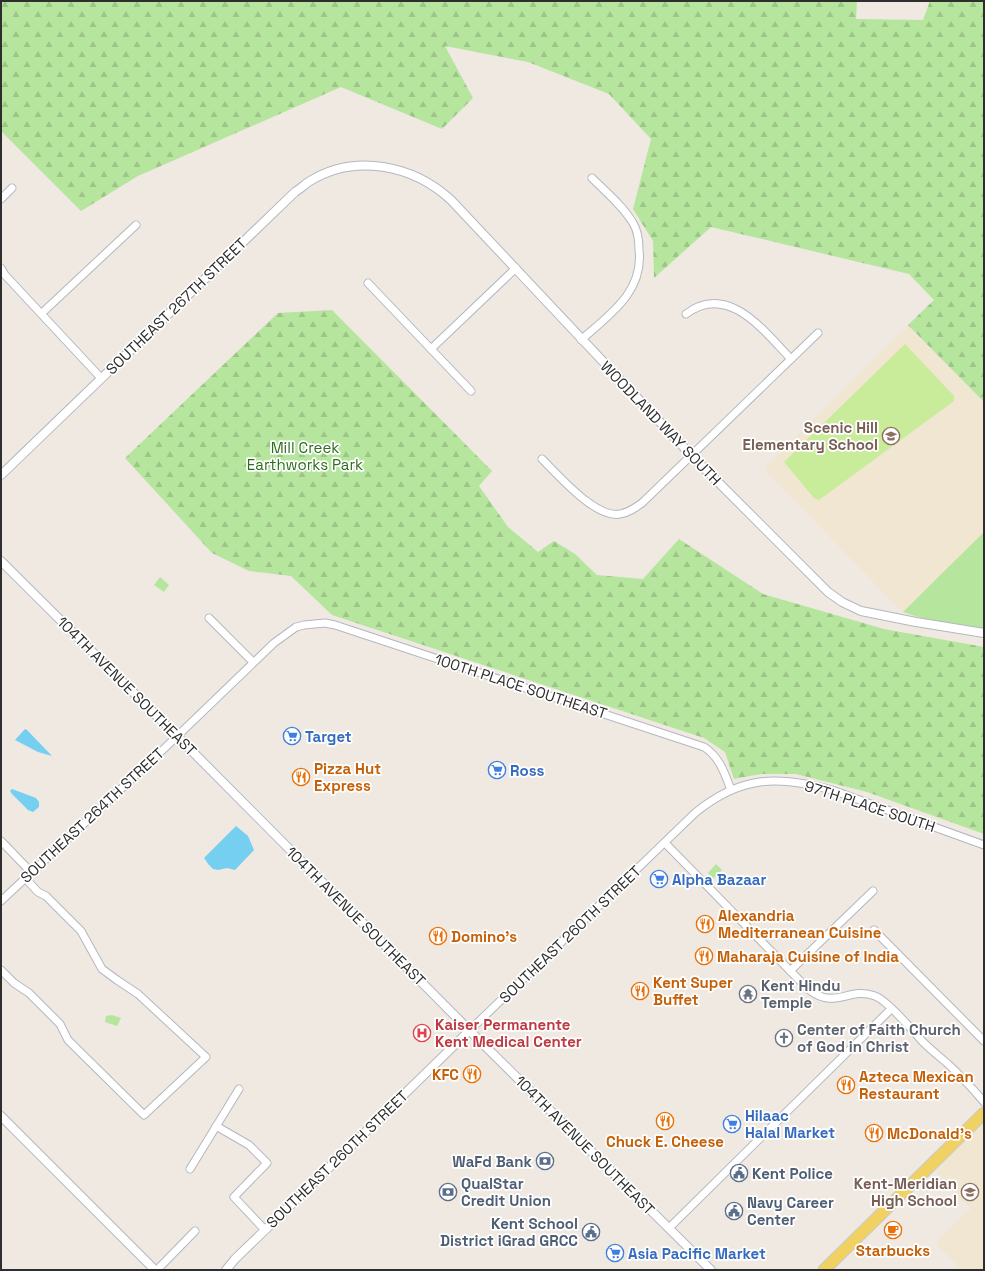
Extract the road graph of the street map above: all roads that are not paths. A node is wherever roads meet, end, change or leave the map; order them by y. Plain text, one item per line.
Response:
1 (366, 165) joint
2 (592, 178) dead end
3 (12, 188) dead end
4 (1, 199) edge
5 (136, 225) dead end
6 (516, 268) junction
7 (2, 274) edge
8 (368, 283) dead end
9 (42, 313) junction
10 (686, 314) dead end
11 (818, 333) dead end
12 (581, 340) junction
13 (431, 349) junction
14 (791, 359) junction
15 (101, 378) junction
16 (471, 391) dead end
17 (691, 455) junction
18 (542, 459) dead end
19 (1, 475) edge
20 (1, 561) edge
21 (209, 618) dead end
22 (289, 632) joint
23 (984, 633) edge
24 (253, 662) junction
25 (177, 736) junction
26 (731, 790) junction
27 (1, 842) edge
28 (665, 843) junction
29 (984, 844) edge
30 (31, 872) junction
31 (25, 878) junction
32 (873, 891) dead end
33 (1, 901) edge
34 (874, 930) dead end
35 (1, 970) edge
36 (790, 971) junction
37 (891, 1009) junction
38 (469, 1031) junction
39 (984, 1042) edge
40 (239, 1089) dead end
41 (984, 1102) edge
42 (984, 1113) edge
43 (1, 1116) edge
44 (216, 1126) junction
45 (190, 1169) dead end
46 (669, 1228) junction
47 (265, 1230) junction
48 (196, 1231) dead end
49 (156, 1270) edge
50 (226, 1270) edge
51 (711, 1270) edge
52 (824, 1270) edge

1 - 6 street, WOODLAND WAY SOUTH
1 - 15 street, SOUTHEAST 267TH STREET
2 - 12 street
3 - 4 street
5 - 9 street
6 - 12 street, WOODLAND WAY SOUTH
6 - 13 street
7 - 9 street
8 - 13 street
9 - 15 street
10 - 14 street
11 - 14 street
12 - 17 street, WOODLAND WAY SOUTH
13 - 16 street
14 - 17 street
15 - 19 street, SOUTHEAST 267TH STREET
17 - 18 street
17 - 23 street, WOODLAND WAY SOUTH
20 - 25 street, 104TH AVENUE SOUTHEAST
21 - 24 street
22 - 24 street, SOUTHEAST 264TH STREET
22 - 26 street, 100TH PLACE SOUTHEAST
24 - 25 street, SOUTHEAST 264TH STREET
25 - 30 street, SOUTHEAST 264TH STREET
25 - 38 street, 104TH AVENUE SOUTHEAST
26 - 28 street, SOUTHEAST 260TH STREET
26 - 29 street, 97TH PLACE SOUTH
27 - 30 street
28 - 36 street
28 - 38 street, SOUTHEAST 260TH STREET
30 - 31 street, SOUTHEAST 264TH STREET
31 - 33 street, SOUTHEAST 264TH STREET
31 - 35 street
32 - 36 street
34 - 39 street
36 - 37 street
37 - 41 street
37 - 46 street
38 - 46 street, 104TH AVENUE SOUTHEAST
38 - 47 street, SOUTHEAST 260TH STREET
40 - 44 street
42 - 52 main road
43 - 49 street
44 - 45 street
44 - 47 street
46 - 51 street, 104TH AVENUE SOUTHEAST
47 - 50 street, SOUTHEAST 260TH STREET
48 - 49 street

